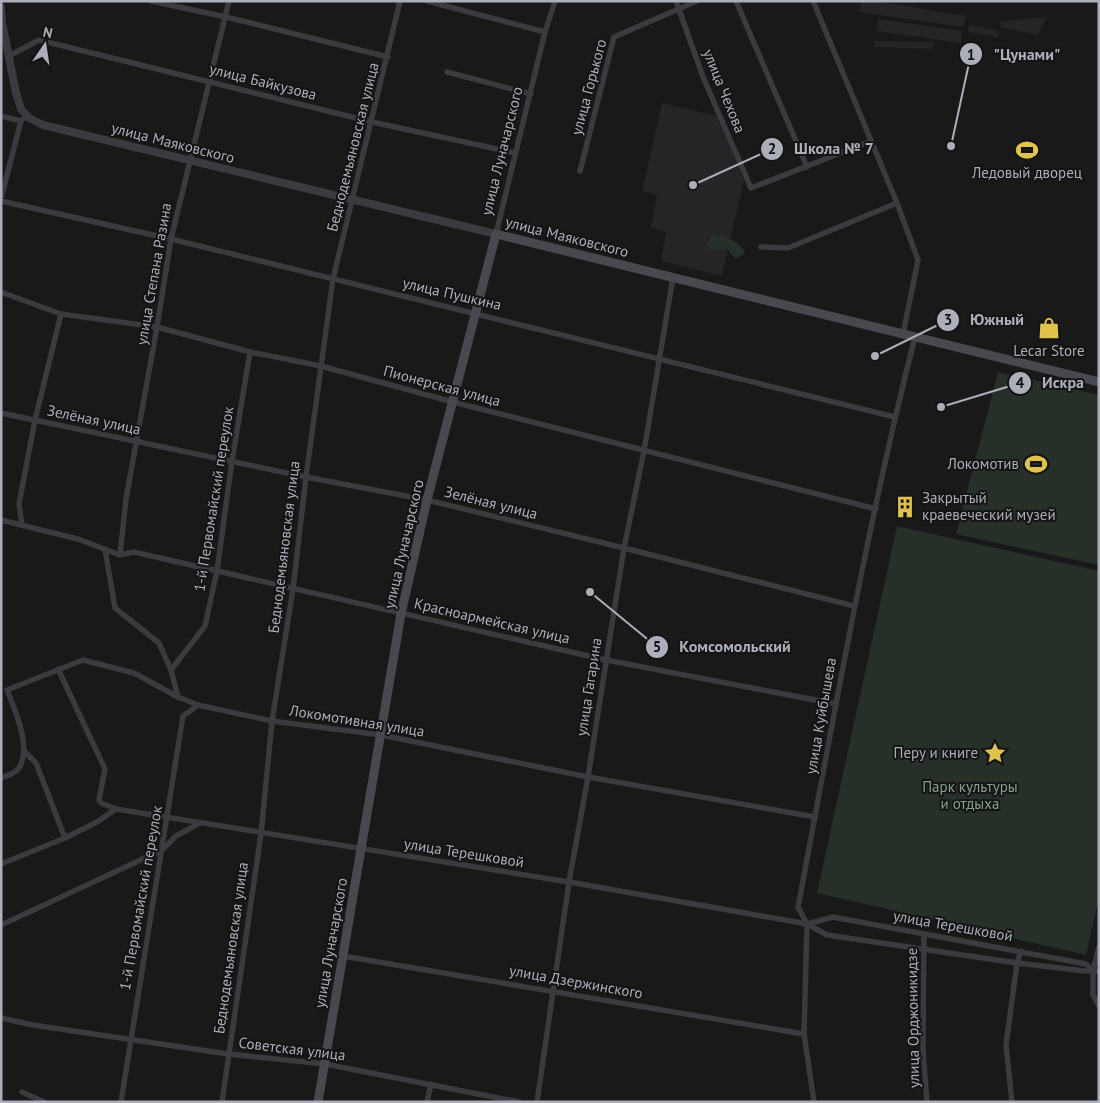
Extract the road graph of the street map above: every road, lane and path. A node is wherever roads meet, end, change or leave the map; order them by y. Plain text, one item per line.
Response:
1 (151, 1) edge
2 (229, 1) edge
3 (400, 1) edge
4 (427, 1) edge
5 (555, 1) edge
6 (676, 1) edge
7 (697, 1) edge
8 (736, 1) edge
9 (813, 1) edge
10 (1, 8) edge
11 (679, 8) junction
12 (226, 17) junction
13 (2, 28) edge
14 (545, 32) junction
15 (9, 56) junction
16 (388, 57) junction
17 (446, 72) dead end
18 (210, 82) junction
19 (531, 94) junction
20 (1, 116) edge
21 (26, 118) junction
22 (372, 122) junction
23 (871, 142) junction
24 (515, 153) junction
25 (191, 161) junction
26 (807, 167) junction
27 (1, 169) edge
28 (8, 171) junction
29 (580, 171) dead end
30 (1, 199) edge
31 (352, 200) junction
32 (897, 203) junction
33 (496, 234) junction
34 (171, 239) junction
35 (761, 247) dead end
36 (673, 277) junction
37 (334, 279) junction
38 (1, 292) edge
39 (476, 313) junction
40 (61, 314) junction
41 (157, 327) junction
42 (902, 334) junction
43 (915, 337) junction
44 (250, 352) junction
45 (659, 358) junction
46 (321, 366) junction
47 (1099, 382) edge
48 (453, 402) junction
49 (1, 413) edge
50 (895, 417) junction
51 (35, 420) junction
52 (137, 441) junction
53 (644, 451) junction
54 (232, 461) junction
55 (306, 477) junction
56 (427, 500) junction
57 (876, 509) junction
58 (1, 520) edge
59 (22, 525) junction
60 (624, 548) junction
61 (105, 549) junction
62 (120, 555) junction
63 (217, 571) junction
64 (293, 589) junction
65 (854, 606) junction
66 (401, 614) junction
67 (606, 660) junction
68 (58, 669) junction
69 (171, 670) junction
70 (178, 697) junction
71 (836, 704) junction
72 (198, 705) junction
73 (272, 721) junction
74 (381, 735) junction
75 (24, 751) junction
76 (588, 777) junction
77 (1, 778) edge
78 (116, 809) junction
79 (168, 817) junction
80 (815, 817) junction
81 (200, 823) junction
82 (261, 834) junction
83 (65, 838) junction
84 (362, 849) junction
85 (162, 850) junction
86 (2, 862) edge
87 (569, 882) junction
88 (807, 924) junction
89 (1, 925) edge
90 (924, 934) junction
91 (1099, 947) edge
92 (923, 949) junction
93 (1021, 951) junction
94 (343, 956) junction
95 (1018, 963) junction
96 (1096, 970) edge
97 (553, 991) junction
98 (1099, 1006) edge
99 (1, 1018) edge
100 (804, 1034) junction
101 (130, 1040) junction
102 (228, 1054) junction
103 (325, 1064) junction
104 (431, 1084) junction
105 (22, 1092) dead end
106 (44, 1102) edge
107 (121, 1102) edge
108 (222, 1102) edge
109 (318, 1102) edge
110 (427, 1102) edge
111 (519, 1102) edge
112 (537, 1102) edge
113 (814, 1102) edge
114 (927, 1102) edge
115 (1012, 1102) edge

1 - 12 street
2 - 12 street, улица Степана Разина
3 - 16 street, Беднодемьяновская улица
4 - 14 street
5 - 14 street, улица Луначарского
6 - 11 street, улица Чехова
7 - 11 street, улица Горького
8 - 26 street
9 - 23 street
10 - 13 street
11 - 26 street, улица Чехова
11 - 29 street, улица Горького
12 - 16 street
12 - 18 street, улица Степана Разина
13 - 15 street
14 - 19 street, улица Луначарского
15 - 18 street, улица Байкузова
15 - 21 street
16 - 22 street, Беднодемьяновская улица
17 - 19 street
18 - 22 street, улица Байкузова
18 - 25 street, улица Степана Разина
19 - 24 street, улица Луначарского
20 - 21 street, улица Маяковского
21 - 25 street, улица Маяковского
21 - 28 street
22 - 24 street, улица Байкузова
22 - 31 street, Беднодемьяновская улица
23 - 26 street
23 - 32 street
24 - 33 street, улица Луначарского
25 - 31 street, улица Маяковского
25 - 34 street, улица Степана Разина
27 - 28 street
28 - 30 street
30 - 34 street, улица Пушкина
31 - 33 street, улица Маяковского
31 - 37 street, Беднодемьяновская улица
32 - 35 street
32 - 42 street
33 - 36 main road, улица Маяковского
33 - 39 main road, улица Луначарского
34 - 37 street, улица Пушкина
34 - 41 street, улица Степана Разина
36 - 42 main road, улица Маяковского
36 - 45 street, улица Гагарина
37 - 39 street, улица Пушкина
37 - 46 street, Беднодемьяновская улица
38 - 40 street, Пионерская улица
39 - 45 street, улица Пушкина
39 - 48 main road, улица Луначарского
40 - 41 street, Пионерская улица
40 - 51 street
41 - 44 street, Пионерская улица
41 - 52 street, улица Степана Разина
42 - 43 main road, улица Маяковского
43 - 47 main road, улица Маяковского
43 - 50 street, улица Куйбышева
44 - 46 street, Пионерская улица
44 - 54 street, 1-й Первомайский переулок
45 - 50 street, улица Пушкина
45 - 53 street, улица Гагарина
46 - 48 street, Пионерская улица
46 - 55 street, Беднодемьяновская улица
48 - 53 street, Пионерская улица
48 - 56 main road, улица Луначарского
49 - 51 street, Зелёная улица
50 - 57 street, улица Куйбышева
51 - 52 street, Зелёная улица
51 - 59 street
52 - 54 street, Зелёная улица
52 - 62 street, улица Степана Разина
53 - 57 street, Пионерская улица
53 - 60 street, улица Гагарина
54 - 55 street, Зелёная улица
54 - 63 street, 1-й Первомайский переулок
55 - 56 street, Зелёная улица
55 - 64 street, Беднодемьяновская улица
56 - 60 street, Зелёная улица
56 - 66 main road, улица Луначарского
57 - 65 street, улица Куйбышева
58 - 59 street, Красноармейская улица
59 - 61 street, Красноармейская улица
60 - 65 street, Зелёная улица
60 - 67 street, улица Гагарина
61 - 62 street, Красноармейская улица
61 - 69 street
62 - 63 street, Красноармейская улица
63 - 64 street, Красноармейская улица
63 - 69 street, 1-й Первомайский переулок
64 - 66 street, Красноармейская улица
64 - 73 street, Беднодемьяновская улица
65 - 71 street, улица Куйбышева
66 - 67 street, Красноармейская улица
66 - 74 main road, улица Луначарского
67 - 71 street, Красноармейская улица
67 - 76 street, улица Гагарина
68 - 70 street, Локомотивная улица
68 - 75 street, Локомотивная улица
68 - 78 street
69 - 70 street
70 - 72 street, Локомотивная улица
71 - 80 street, улица Куйбышева
72 - 73 street, Локомотивная улица
72 - 79 street, 1-й Первомайский переулок
73 - 74 street, Локомотивная улица
73 - 82 street, Беднодемьяновская улица
74 - 76 street, Локомотивная улица
74 - 84 main road, улица Луначарского
75 - 77 street
75 - 83 street
76 - 80 street, Локомотивная улица
76 - 87 street, улица Гагарина
78 - 79 street, улица Терешковой
78 - 83 street
79 - 81 street, улица Терешковой
79 - 85 street, 1-й Первомайский переулок
80 - 88 street, улица Куйбышева
81 - 82 street, улица Терешковой
81 - 85 street
82 - 84 street, улица Терешковой
82 - 102 street, Беднодемьяновская улица
83 - 86 street
84 - 87 street, улица Терешковой
84 - 94 main road, улица Луначарского
85 - 89 street
85 - 101 street, 1-й Первомайский переулок
87 - 88 street, улица Терешковой
87 - 97 street, улица Гагарина
88 - 90 street, улица Терешковой
88 - 92 street, улица Терешковой
88 - 100 street, улица Куйбышева
90 - 92 street, улица Орджоникидзе
90 - 93 street, улица Терешковой
91 - 96 street
92 - 95 street, улица Терешковой
92 - 114 street, улица Орджоникидзе
93 - 95 street
93 - 96 street, улица Терешковой
94 - 97 street, улица Дзержинского
94 - 103 main road, улица Луначарского
95 - 96 street, улица Терешковой
95 - 115 street
96 - 98 street
97 - 100 street, улица Дзержинского
97 - 112 street, улица Гагарина
99 - 101 street, Советская улица
100 - 113 street, улица Куйбышева
101 - 102 street, Советская улица
101 - 107 street, 1-й Первомайский переулок
102 - 103 street, Советская улица
102 - 108 street, Беднодемьяновская улица
103 - 104 street, Советская улица
103 - 109 main road, улица Луначарского
104 - 110 street
104 - 111 street, Советская улица
105 - 106 street

